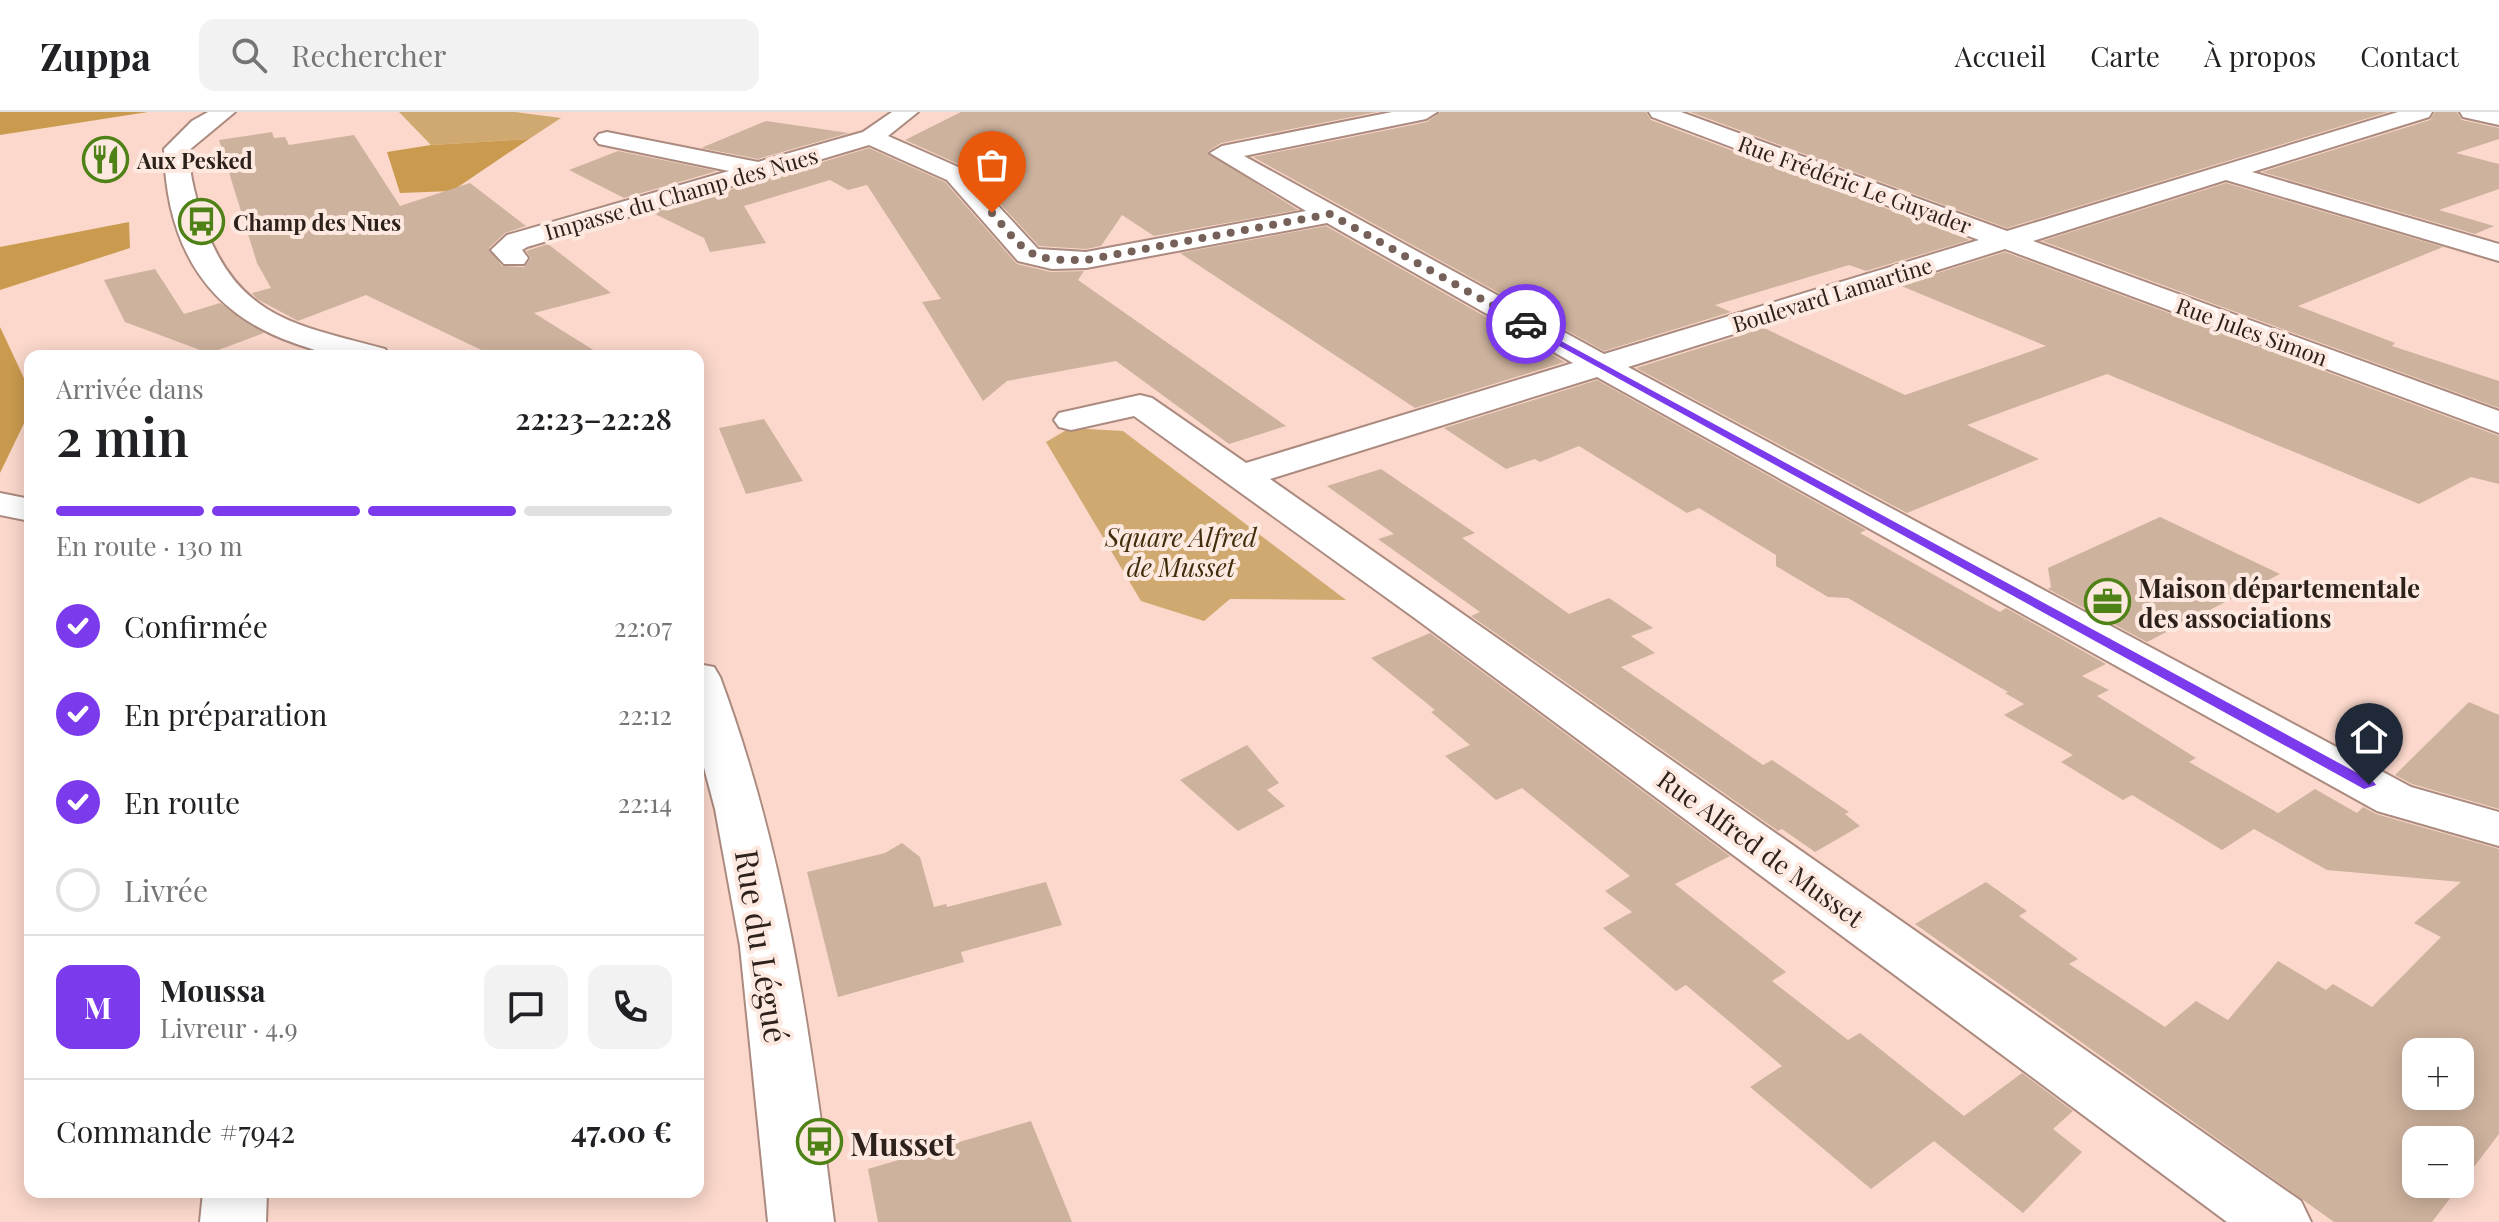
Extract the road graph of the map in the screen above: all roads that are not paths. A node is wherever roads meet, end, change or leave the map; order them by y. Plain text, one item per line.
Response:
1 (224, 112) edge
2 (907, 112) edge
3 (1426, 112) edge
4 (1660, 112) edge
5 (2421, 112) edge
6 (2471, 112) edge
7 (2499, 118) edge
8 (871, 137) junction
9 (607, 139) dead end
10 (757, 169) junction
11 (2225, 172) junction
12 (1330, 214) junction
13 (2006, 240) junction
14 (2499, 253) edge
15 (514, 258) dead end
16 (353, 350) edge
17 (1600, 366) junction
18 (1071, 420) dead end
19 (2499, 423) edge
20 (1243, 476) junction
21 (0, 504) edge
22 (24, 509) edge
23 (704, 693) edge
24 (2499, 829) edge
25 (235, 1198) edge
26 (233, 1222) edge
27 (801, 1222) edge
28 (2278, 1222) edge

1 - 16 street
2 - 8 street, Impasse du Champ des Nues
3 - 12 street
4 - 13 street, Rue Frédéric Le Guyader
5 - 11 street, Boulevard Lamartine
6 - 7 street
8 - 10 street, Impasse du Champ des Nues
8 - 12 street
9 - 10 street
10 - 15 street, Impasse du Champ des Nues
11 - 13 street, Boulevard Lamartine
11 - 14 street
12 - 17 street
13 - 17 street, Boulevard Lamartine
13 - 19 street, Rue Jules Simon
17 - 20 street, Boulevard Lamartine
17 - 24 street
18 - 20 street, Rue Alfred de Musset
20 - 28 street, Rue Alfred de Musset
21 - 22 street
23 - 27 street, Rue du Légué
25 - 26 street

